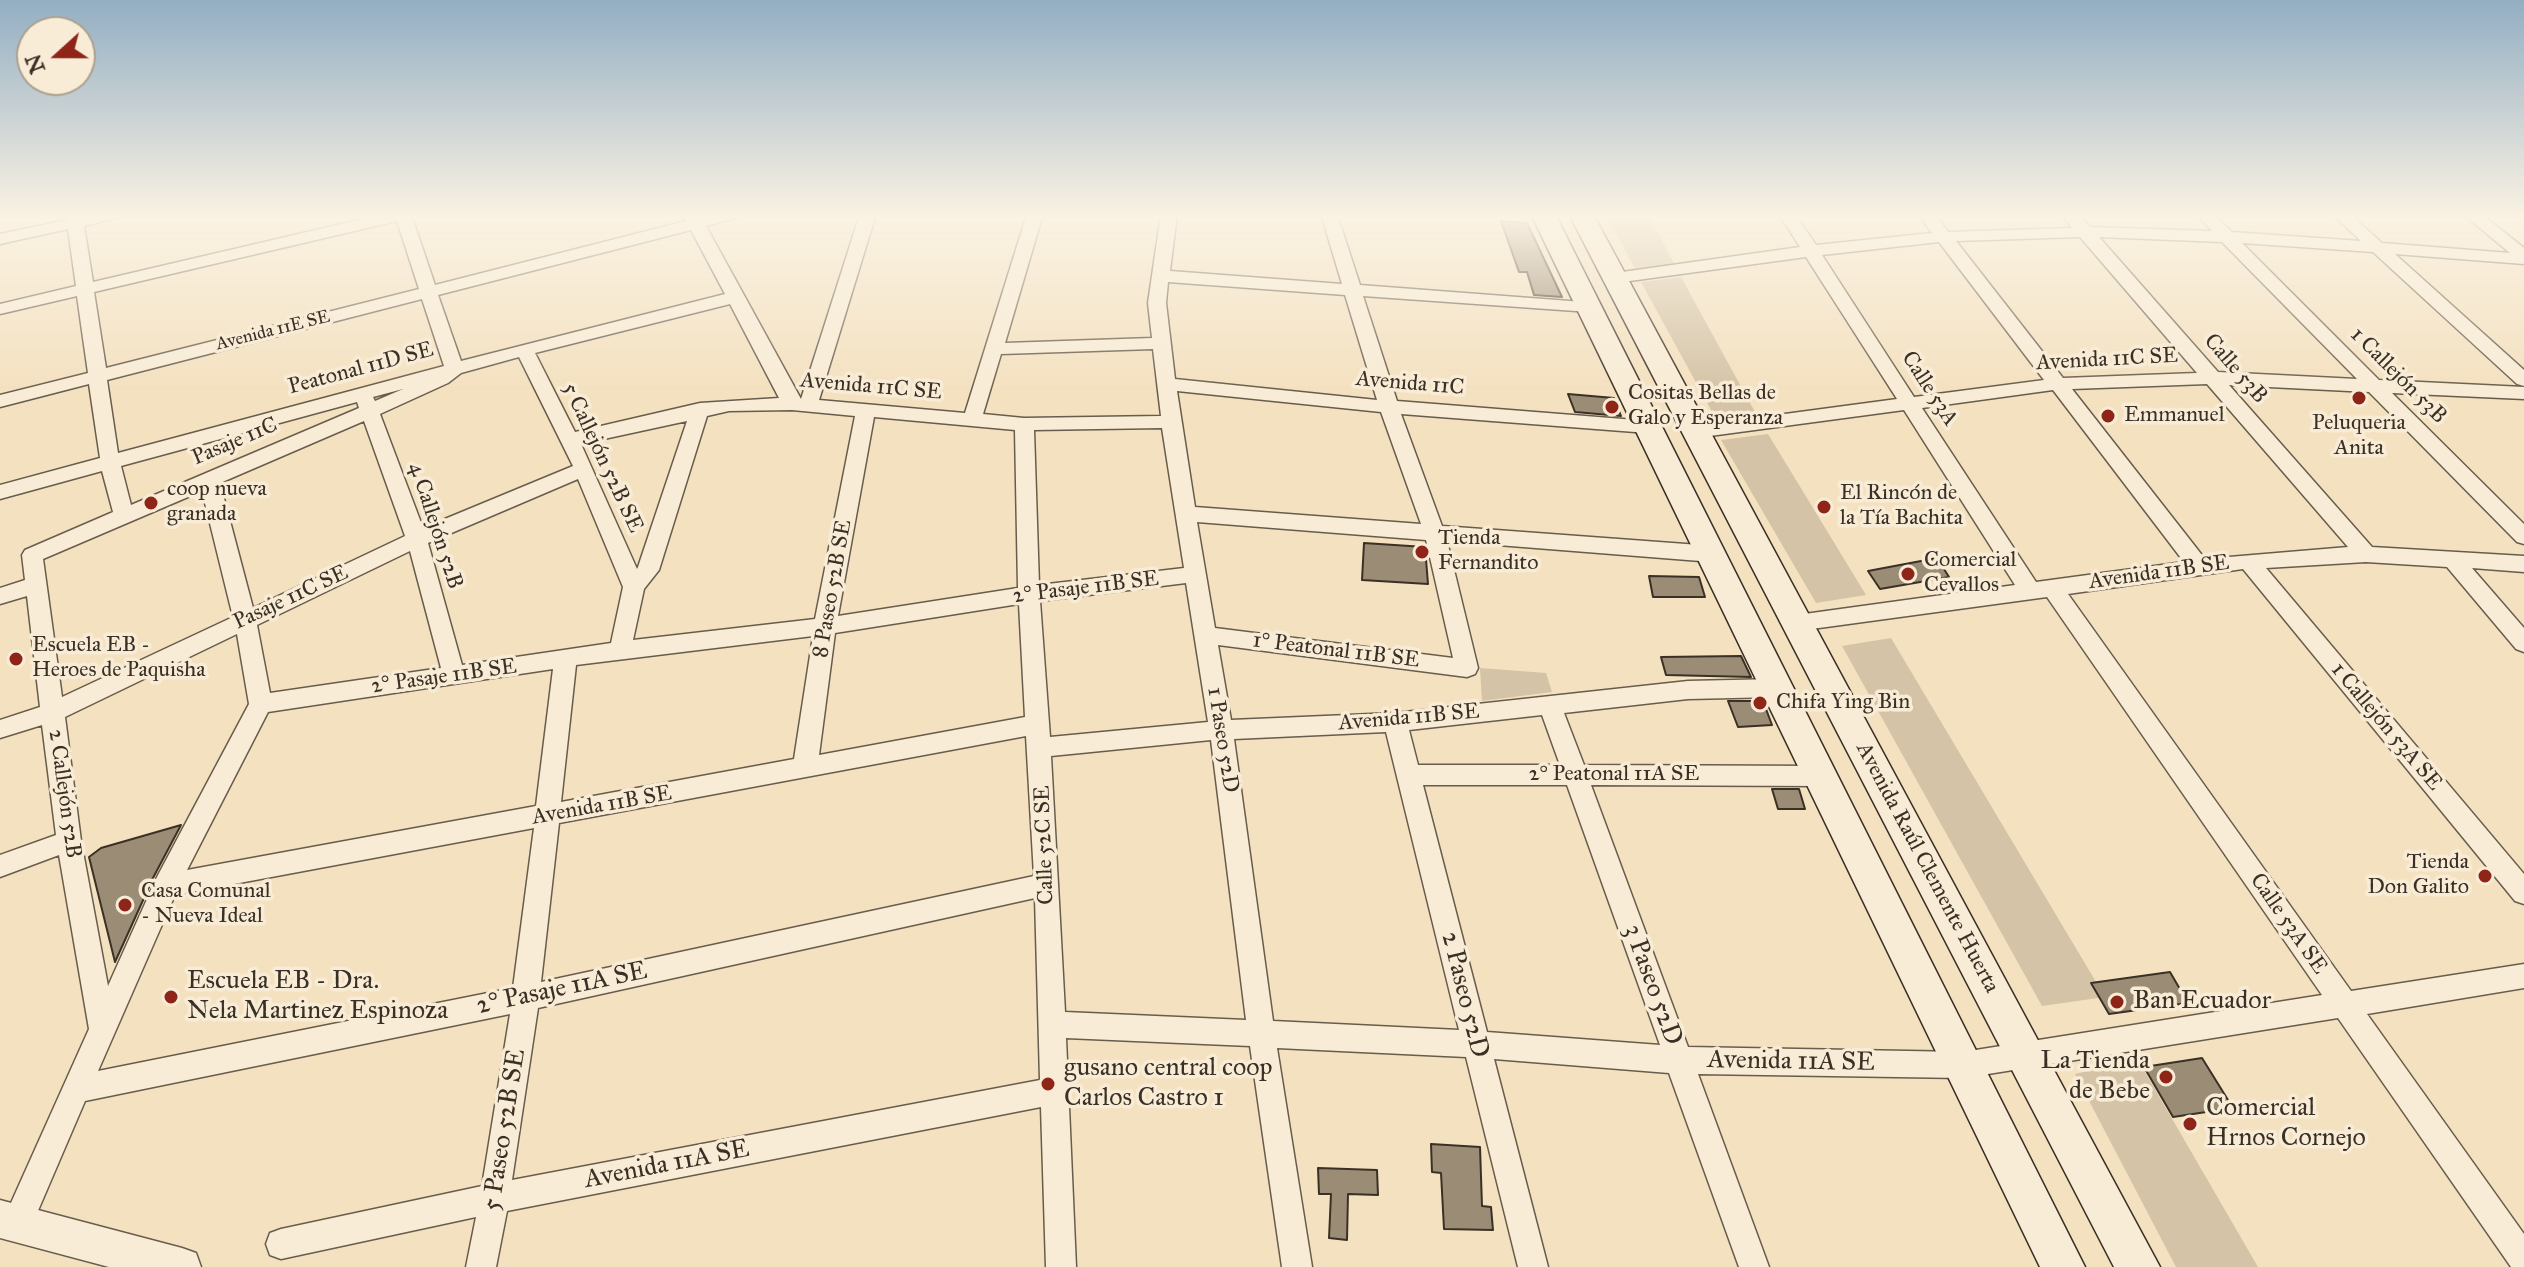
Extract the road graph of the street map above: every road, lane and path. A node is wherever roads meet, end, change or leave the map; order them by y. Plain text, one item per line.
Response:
1 (83, 273) edge
2 (153, 273) edge
3 (423, 273) edge
4 (492, 273) edge
5 (722, 273) edge
6 (847, 273) edge
7 (1018, 273) edge
8 (1346, 273) edge
9 (1573, 273) edge
10 (1612, 273) edge
11 (1653, 273) edge
12 (1825, 273) edge
13 (1972, 273) edge
14 (2120, 273) edge
15 (2262, 273) edge
16 (2405, 273) edge
17 (1161, 276) joint
18 (1615, 278) junction
19 (86, 289) junction
20 (1351, 289) junction
21 (429, 290) junction
22 (735, 297) junction
23 (1590, 307) junction
24 (0, 309) edge
25 (1163, 343) junction
26 (994, 349) junction
27 (524, 350) junction
28 (454, 369) junction
29 (97, 376) junction
30 (2211, 378) junction
31 (2524, 380) edge
32 (1168, 384) junction
33 (2056, 384) junction
34 (2373, 386) junction
35 (2524, 393) edge
36 (0, 401) edge
37 (366, 402) junction
38 (1909, 403) junction
39 (800, 405) junction
40 (1389, 407) junction
41 (700, 409) junction
42 (866, 410) junction
43 (972, 420) junction
44 (1171, 422) junction
45 (1024, 424) junction
46 (1648, 427) junction
47 (1695, 432) junction
48 (570, 440) junction
49 (110, 462) junction
50 (584, 469) junction
51 (209, 479) junction
52 (0, 492) edge
53 (1187, 514) junction
54 (124, 515) junction
55 (1434, 531) junction
56 (2524, 537) edge
57 (417, 539) junction
58 (1713, 554) junction
59 (2366, 554) junction
60 (32, 555) joint
61 (2452, 559) junction
62 (2248, 561) junction
63 (2524, 564) edge
64 (2201, 569) junction
65 (1196, 574) junction
66 (36, 585) junction
67 (634, 587) junction
68 (2041, 590) junction
69 (1029, 594) junction
70 (0, 596) edge
71 (245, 620) junction
72 (1797, 623) junction
73 (825, 626) junction
74 (1205, 635) junction
75 (2524, 643) edge
76 (620, 650) junction
77 (565, 660) junction
78 (454, 676) junction
79 (1777, 688) junction
80 (1549, 703) junction
81 (261, 704) junction
82 (53, 712) junction
83 (1395, 722) junction
84 (0, 729) edge
85 (1221, 730) junction
86 (1039, 735) junction
87 (805, 768) junction
88 (1408, 775) junction
89 (1576, 775) junction
90 (1820, 776) junction
91 (547, 816) junction
92 (69, 841) junction
93 (0, 866) edge
94 (1047, 884) junction
95 (166, 885) junction
96 (2524, 893) edge
97 (2524, 976) edge
98 (525, 998) junction
99 (2345, 1004) junction
100 (1052, 1024) junction
101 (1261, 1031) junction
102 (103, 1032) junction
103 (1476, 1044) junction
104 (2025, 1053) junction
105 (1679, 1060) junction
106 (1963, 1065) junction
107 (76, 1089) junction
108 (1054, 1091) junction
109 (496, 1198) junction
110 (8, 1221) edge
111 (281, 1244) dead end
112 (2524, 1260) edge
113 (182, 1267) edge
114 (481, 1267) edge
115 (1061, 1267) edge
116 (1297, 1267) edge
117 (1533, 1267) edge
118 (1754, 1267) edge
119 (2063, 1267) edge
120 (2138, 1267) edge

1 - 19 street
2 - 19 street
3 - 21 street
4 - 21 street, Avenida 11E SE
5 - 22 street
6 - 39 street
7 - 26 street
8 - 20 street
9 - 23 main road
10 - 18 main road, Avenida Raúl Clemente Huerta
11 - 18 street
12 - 38 street, Calle 53A
13 - 33 street
14 - 30 street, Calle 53B
15 - 34 street, 1 Callejón 53B
16 - 31 street
17 - 20 street
17 - 25 street, 1 Paseo 52D
18 - 47 main road, Avenida Raúl Clemente Huerta
19 - 24 street
19 - 29 street
20 - 23 street
20 - 40 street
21 - 28 street
21 - 29 street, Avenida 11E SE
22 - 27 street, Peatonal 11D SE
22 - 39 street
23 - 46 main road
25 - 26 street
25 - 32 street, 1 Paseo 52D
26 - 43 street
27 - 28 street, Peatonal 11D SE
27 - 48 street, 5 Callejón 52B SE
28 - 37 street, Pasaje 11C
29 - 36 street, Avenida 11E SE
29 - 49 street
30 - 33 street, Avenida 11C SE
30 - 34 street, Avenida 11C SE
30 - 59 street, Calle 53B
32 - 40 street, Avenida 11C
32 - 44 street, 1 Paseo 52D
33 - 38 street, Avenida 11C SE
33 - 64 street
34 - 35 street, Avenida 11C SE
34 - 56 street, 1 Callejón 53B
37 - 49 street, Peatonal 11D SE
37 - 51 street, Pasaje 11C
37 - 57 street, 4 Callejón 52B
38 - 47 street, Avenida 11C SE
38 - 68 street, Calle 53A
39 - 41 street, Avenida 11C SE
39 - 42 street, Avenida 11C SE
40 - 46 street, Avenida 11C
40 - 55 street
41 - 48 street, Avenida 11C SE
41 - 67 street
42 - 43 street, Avenida 11C SE
42 - 73 street, 8 Paseo 52B SE
43 - 45 street, Avenida 11C SE
44 - 45 street, Avenida 11C SE
44 - 53 street, 1 Paseo 52D
45 - 69 street, Calle 52C SE
46 - 58 main road
47 - 72 main road, Avenida Raúl Clemente Huerta
48 - 50 street, 5 Callejón 52B SE
49 - 52 street, Peatonal 11D SE
49 - 54 street
50 - 57 street, Pasaje 11C SE
50 - 67 street, 5 Callejón 52B SE
51 - 54 street, Pasaje 11C
51 - 71 street
53 - 55 street
53 - 65 street, 1 Paseo 52D
54 - 60 street, Pasaje 11C
55 - 58 street
55 - 74 street, 1° Peatonal 11B SE
57 - 71 street, Pasaje 11C SE
57 - 78 street, 4 Callejón 52B
58 - 79 main road
59 - 61 street, Avenida 11B SE
59 - 62 street, Avenida 11B SE
60 - 66 street, 2 Callejón 52B
61 - 63 street, Avenida 11B SE
61 - 75 street
62 - 64 street, Avenida 11B SE
62 - 96 street, 1 Callejón 53A SE
64 - 68 street, Avenida 11B SE
65 - 69 street, 2° Pasaje 11B SE
65 - 74 street, 1 Paseo 52D
66 - 70 street
66 - 82 street, 2 Callejón 52B
67 - 76 street
68 - 72 street, Avenida 11B SE
68 - 99 street, Calle 53A SE
69 - 73 street, 2° Pasaje 11B SE
69 - 86 street, Calle 52C SE
71 - 81 street
71 - 82 street, Pasaje 11C SE
72 - 104 main road, Avenida Raúl Clemente Huerta
73 - 76 street, 2° Pasaje 11B SE
73 - 87 street, 8 Paseo 52B SE
74 - 85 street, 1 Paseo 52D
76 - 77 street, 2° Pasaje 11B SE
77 - 78 street, 2° Pasaje 11B SE
77 - 91 street, 5 Paseo 52B SE
78 - 81 street, 2° Pasaje 11B SE
79 - 80 street, Avenida 11B SE
79 - 90 main road
80 - 83 street, Avenida 11B SE
80 - 89 street, 3 Paseo 52D
81 - 95 street
82 - 84 street, Pasaje 11C SE
82 - 92 street, 2 Callejón 52B
83 - 85 street, Avenida 11B SE
83 - 88 street, 2 Paseo 52D
85 - 86 street, Avenida 11B SE
85 - 101 street, 1 Paseo 52D
86 - 87 street, Avenida 11B SE
86 - 94 street, Calle 52C SE
87 - 91 street, Avenida 11B SE
88 - 89 street, 2° Peatonal 11A SE
88 - 103 street, 2 Paseo 52D
89 - 90 street, 2° Peatonal 11A SE
89 - 105 street, 3 Paseo 52D
90 - 106 main road
91 - 95 street, Avenida 11B SE
91 - 98 street, 5 Paseo 52B SE
92 - 93 street
92 - 102 street, 2 Callejón 52B
94 - 98 street, 2° Pasaje 11A SE
94 - 100 street, Calle 52C SE
95 - 102 street
97 - 99 street, Avenida 11A SE
98 - 107 street, 2° Pasaje 11A SE
98 - 109 street, 5 Paseo 52B SE
99 - 104 street, Avenida 11A SE
99 - 112 street, Calle 53A SE
100 - 101 street, Avenida 11A SE
100 - 108 street, Calle 52C SE
101 - 103 street, Avenida 11A SE
101 - 116 street, 1 Paseo 52D
102 - 107 street
103 - 105 street, Avenida 11A SE
103 - 117 street, 2 Paseo 52D
104 - 106 street, Avenida 11A SE
104 - 120 main road, Avenida Raúl Clemente Huerta
105 - 106 street, Avenida 11A SE
105 - 118 street, 3 Paseo 52D
106 - 119 main road
107 - 110 street
108 - 109 street, Avenida 11A SE
108 - 115 street, Calle 52C SE
109 - 111 street, Avenida 11A SE
109 - 114 street, 5 Paseo 52B SE
110 - 113 street

